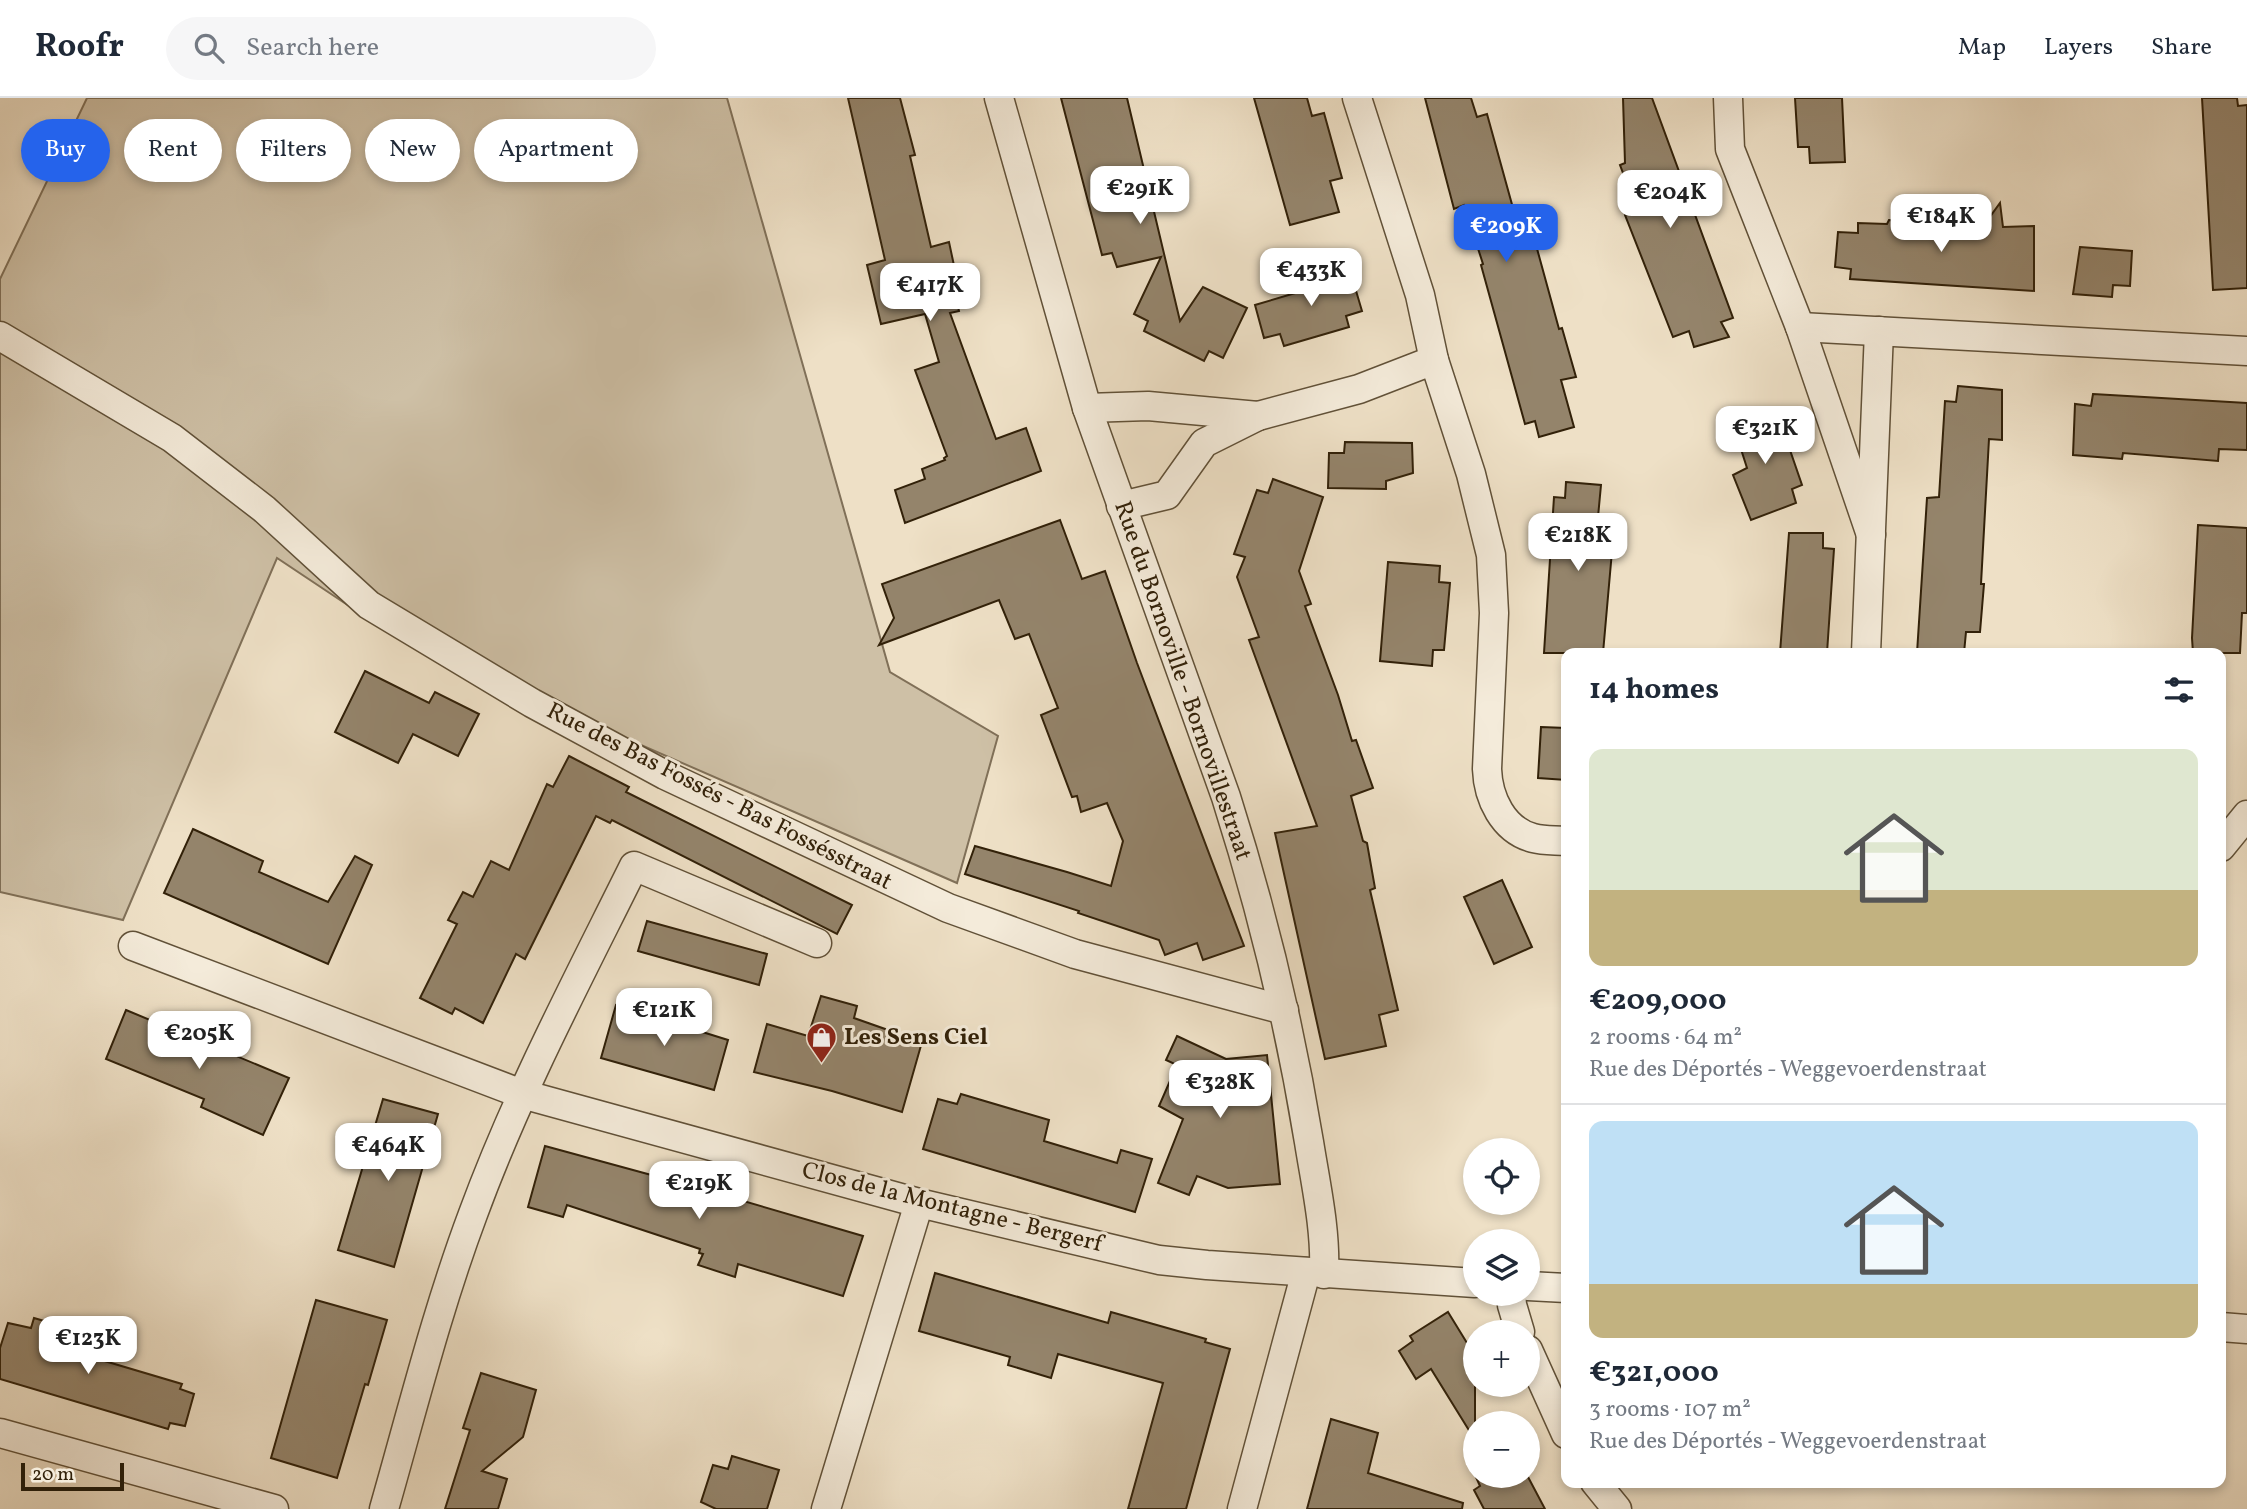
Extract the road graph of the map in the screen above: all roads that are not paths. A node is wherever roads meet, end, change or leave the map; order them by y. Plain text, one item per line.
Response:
1 (999, 98) edge
2 (1357, 98) edge
3 (1728, 98) edge
4 (1800, 327) junction
5 (1879, 331) junction
6 (0, 336) edge
7 (2247, 351) edge
8 (1434, 360) junction
9 (1087, 408) junction
10 (1258, 415) junction
11 (1121, 506) junction
12 (1871, 535) junction
13 (1866, 648) edge
14 (2247, 815) edge
15 (1561, 841) edge
16 (2226, 841) edge
17 (817, 943) dead end
18 (133, 946) dead end
19 (1284, 1010) junction
20 (522, 1094) junction
21 (919, 1203) junction
22 (1315, 1273) junction
23 (1463, 1282) edge
24 (1540, 1287) edge
25 (1561, 1289) edge
26 (2226, 1327) edge
27 (2247, 1329) edge
28 (1540, 1377) edge
29 (1561, 1423) edge
30 (0, 1433) edge
31 (1600, 1488) edge
32 (274, 1509) edge
33 (384, 1509) edge
34 (826, 1509) edge
35 (1242, 1509) edge
36 (1617, 1509) edge

1 - 9 street, Rue du Bornoville - Bornovillestraat
2 - 8 street
3 - 4 street
4 - 5 street
4 - 12 street
5 - 7 street
5 - 12 street
6 - 19 street, Rue des Bas Fossés - Bas Fossésstraat
8 - 10 street
8 - 15 street
9 - 10 street
9 - 11 street, Rue du Bornoville - Bornovillestraat
10 - 11 street
11 - 19 street, Rue du Bornoville - Bornovillestraat
12 - 13 street
14 - 16 street
17 - 20 street
18 - 20 street, Clos de la Montagne - Bergerf
19 - 22 street, Rue du Bornoville - Bornovillestraat
20 - 21 street, Clos de la Montagne - Bergerf
20 - 33 street
21 - 22 street, Clos de la Montagne - Bergerf
21 - 34 street
22 - 23 street, Clos de la Montagne - Bergerf
22 - 35 street, Rue du Bornoville - Bornovillestraat
24 - 25 street
26 - 27 street
28 - 29 street
30 - 32 street
31 - 36 street

